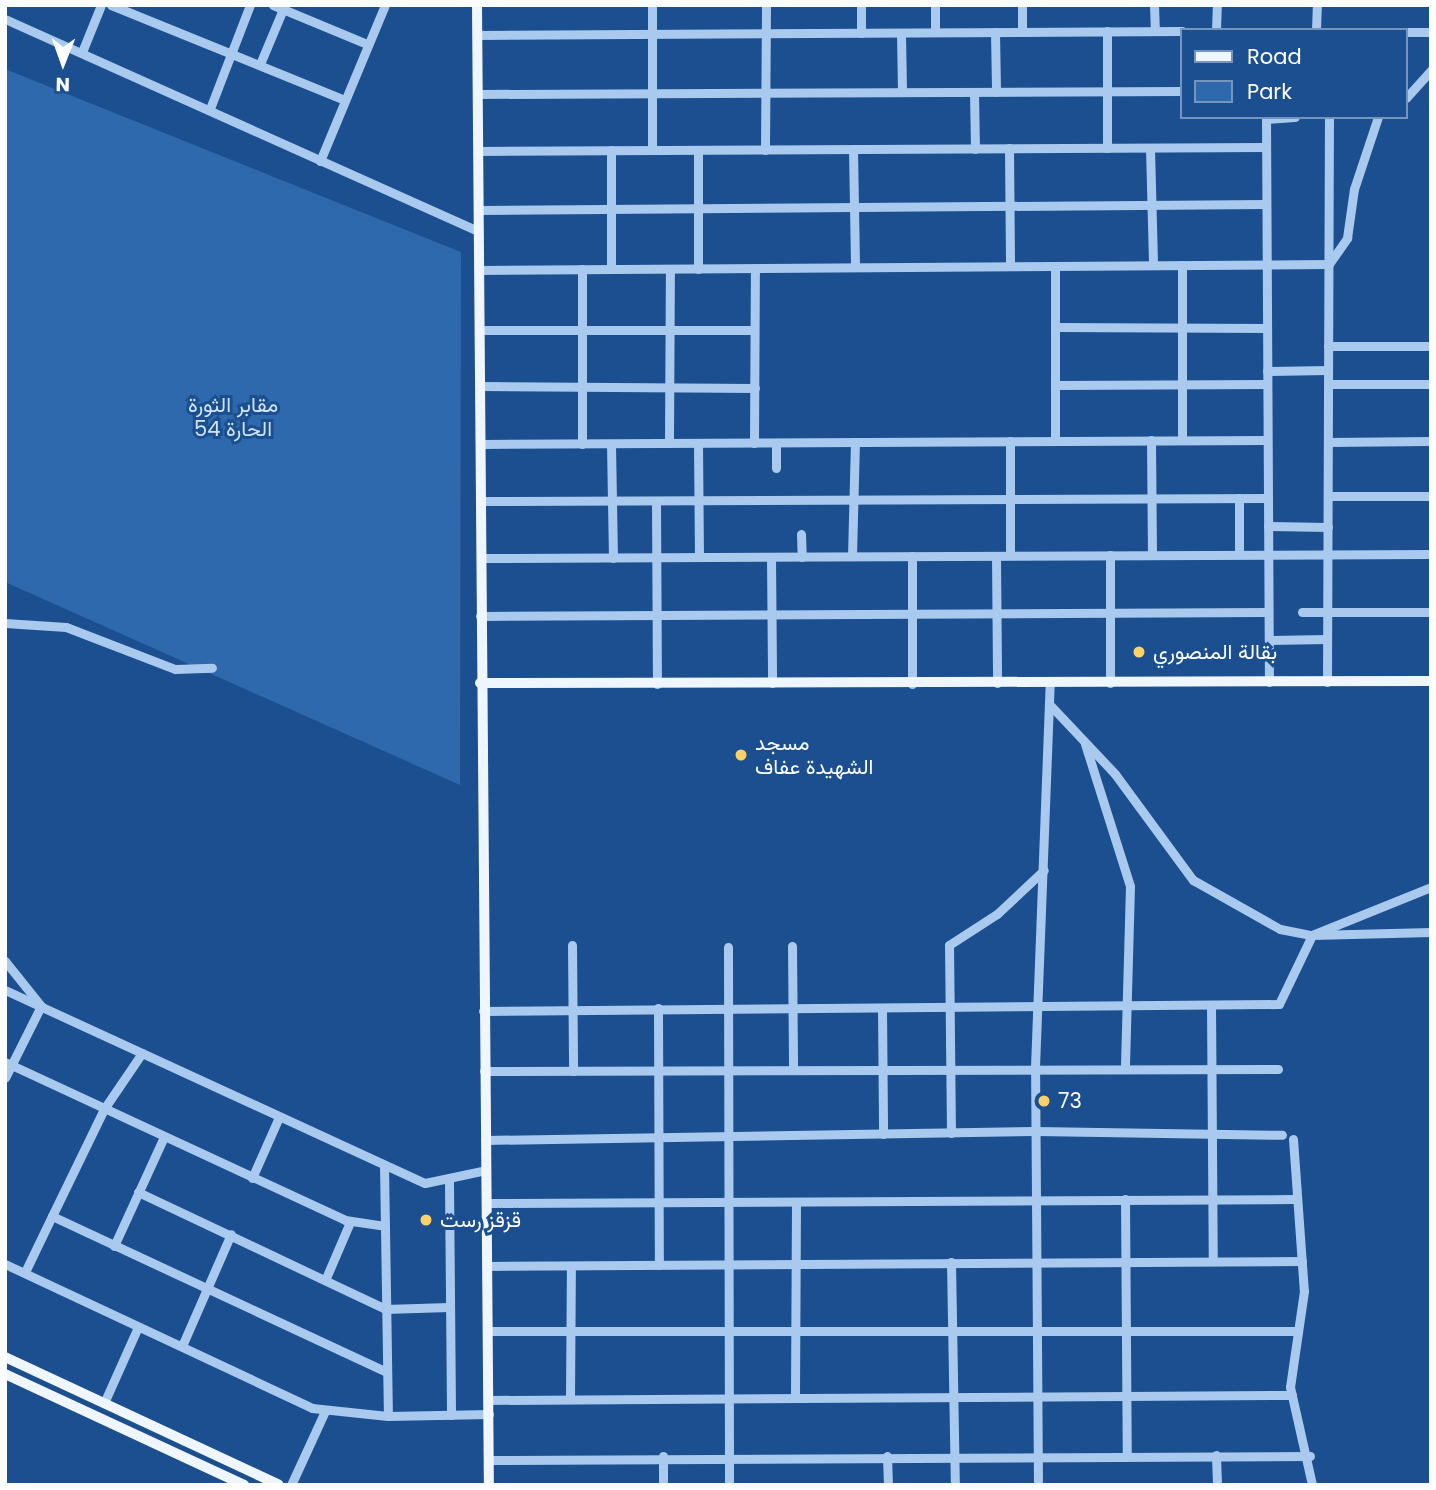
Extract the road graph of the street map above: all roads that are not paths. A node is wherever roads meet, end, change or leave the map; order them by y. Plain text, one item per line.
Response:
1 (101, 5) edge
2 (111, 5) edge
3 (250, 5) edge
4 (273, 5) edge
5 (385, 5) edge
6 (477, 5) edge
7 (652, 5) edge
8 (766, 5) edge
9 (861, 5) edge
10 (935, 5) edge
11 (1022, 5) edge
12 (1154, 5) edge
13 (1217, 5) edge
14 (1317, 5) edge
15 (283, 9) junction
16 (5, 19) edge
17 (1216, 28) edge
18 (1316, 28) edge
19 (1107, 31) junction
20 (1155, 31) junction
21 (1180, 31) edge
22 (934, 32) junction
23 (995, 32) junction
24 (1022, 32) junction
25 (1408, 32) edge
26 (1431, 32) edge
27 (765, 33) junction
28 (861, 33) junction
29 (901, 33) junction
30 (652, 34) junction
31 (477, 35) junction
32 (367, 44) junction
33 (82, 52) junction
34 (231, 52) junction
35 (260, 64) junction
36 (1431, 70) edge
37 (1107, 91) junction
38 (1180, 91) edge
39 (902, 92) junction
40 (974, 92) junction
41 (996, 92) junction
42 (765, 93) junction
43 (478, 94) junction
44 (652, 94) junction
45 (1408, 96) edge
46 (343, 99) junction
47 (211, 106) junction
48 (1266, 119) edge
49 (1329, 119) edge
50 (1377, 119) edge
51 (1266, 147) junction
52 (1009, 148) junction
53 (1107, 148) junction
54 (1150, 148) junction
55 (853, 149) junction
56 (975, 149) junction
57 (611, 150) junction
58 (652, 150) junction
59 (698, 150) junction
60 (765, 150) junction
61 (478, 151) junction
62 (320, 160) junction
63 (1266, 204) junction
64 (1151, 205) junction
65 (1009, 206) junction
66 (853, 207) junction
67 (697, 208) junction
68 (610, 209) junction
69 (479, 210) junction
70 (478, 231) junction
71 (1329, 264) junction
72 (1153, 265) junction
73 (1182, 265) junction
74 (1266, 265) junction
75 (1010, 266) junction
76 (1055, 266) junction
77 (855, 267) junction
78 (698, 268) junction
79 (755, 268) junction
80 (582, 269) junction
81 (611, 269) junction
82 (670, 269) junction
83 (479, 270) junction
84 (1055, 327) junction
85 (1182, 327) junction
86 (669, 328) junction
87 (1267, 328) junction
88 (480, 330) junction
89 (583, 330) junction
90 (754, 330) junction
91 (1328, 346) junction
92 (1431, 346) edge
93 (1328, 370) junction
94 (1267, 371) junction
95 (1182, 384) junction
96 (1267, 384) junction
97 (1328, 384) junction
98 (1431, 384) edge
99 (1055, 385) junction
100 (480, 386) junction
101 (582, 386) junction
102 (669, 386) junction
103 (755, 388) junction
104 (1152, 440) junction
105 (1182, 440) junction
106 (1267, 440) junction
107 (1010, 441) junction
108 (1055, 441) junction
109 (1431, 441) edge
110 (855, 442) junction
111 (1328, 442) junction
112 (669, 443) junction
113 (698, 443) junction
114 (754, 443) junction
115 (776, 443) junction
116 (481, 444) junction
117 (582, 444) junction
118 (611, 444) junction
119 (776, 468) dead end
120 (1328, 496) junction
121 (1431, 496) edge
122 (1153, 498) junction
123 (1239, 498) junction
124 (1268, 498) junction
125 (1011, 499) junction
126 (698, 500) junction
127 (854, 500) junction
128 (481, 501) junction
129 (612, 501) junction
130 (656, 501) junction
131 (1268, 526) junction
132 (1328, 527) junction
133 (801, 534) dead end
134 (1240, 554) junction
135 (1268, 554) junction
136 (1431, 554) edge
137 (1010, 555) junction
138 (1110, 555) junction
139 (1152, 555) junction
140 (1328, 555) junction
141 (802, 556) junction
142 (852, 556) junction
143 (912, 556) junction
144 (996, 556) junction
145 (657, 557) junction
146 (699, 557) junction
147 (771, 557) junction
148 (482, 558) junction
149 (613, 558) junction
150 (1268, 612) junction
151 (1302, 612) dead end
152 (1327, 612) junction
153 (1431, 612) edge
154 (997, 613) junction
155 (1110, 613) junction
156 (912, 614) junction
157 (657, 615) junction
158 (772, 615) junction
159 (480, 616) junction
160 (5, 623) edge
161 (1327, 639) junction
162 (1269, 640) junction
163 (212, 667) dead end
164 (1431, 681) edge
165 (1269, 682) junction
166 (1327, 682) junction
167 (480, 683) junction
168 (772, 683) junction
169 (997, 683) junction
170 (1050, 683) junction
171 (1110, 683) junction
172 (657, 684) junction
173 (912, 684) junction
174 (1051, 706) junction
175 (1082, 737) junction
176 (1044, 870) junction
177 (1431, 887) edge
178 (1431, 932) edge
179 (1312, 935) junction
180 (572, 945) dead end
181 (792, 946) dead end
182 (728, 947) dead end
183 (5, 961) edge
184 (5, 990) edge
185 (1037, 1005) junction
186 (1211, 1005) junction
187 (41, 1006) junction
188 (950, 1006) junction
189 (1126, 1006) junction
190 (728, 1007) junction
191 (658, 1008) junction
192 (792, 1008) junction
193 (882, 1008) junction
194 (572, 1010) junction
195 (483, 1011) junction
196 (142, 1053) junction
197 (8, 1064) edge
198 (1125, 1066) junction
199 (1035, 1067) junction
200 (793, 1068) junction
201 (883, 1068) junction
202 (950, 1068) junction
203 (1212, 1069) junction
204 (1278, 1069) dead end
205 (573, 1070) junction
206 (661, 1070) junction
207 (728, 1070) junction
208 (484, 1071) junction
209 (5, 1078) edge
210 (104, 1109) junction
211 (279, 1117) junction
212 (1036, 1131) junction
213 (951, 1133) junction
214 (1213, 1133) junction
215 (728, 1134) junction
216 (883, 1134) junction
217 (660, 1135) junction
218 (1282, 1135) dead end
219 (164, 1137) junction
220 (1293, 1139) dead end
221 (485, 1140) junction
222 (384, 1165) junction
223 (486, 1170) junction
224 (252, 1178) junction
225 (449, 1182) junction
226 (138, 1192) junction
227 (1212, 1198) junction
228 (1037, 1199) junction
229 (1125, 1199) junction
230 (1296, 1199) junction
231 (660, 1202) junction
232 (796, 1202) junction
233 (487, 1203) junction
234 (729, 1203) junction
235 (52, 1216) junction
236 (350, 1222) junction
237 (385, 1226) junction
238 (231, 1234) junction
239 (114, 1246) junction
240 (1302, 1261) junction
241 (951, 1262) junction
242 (1037, 1262) junction
243 (1126, 1262) junction
244 (1213, 1262) junction
245 (5, 1264) edge
246 (728, 1264) junction
247 (796, 1264) junction
248 (571, 1265) junction
249 (659, 1265) junction
250 (488, 1266) junction
251 (25, 1272) junction
252 (326, 1278) junction
253 (206, 1291) junction
254 (449, 1307) junction
255 (385, 1309) junction
256 (138, 1326) junction
257 (795, 1328) junction
258 (953, 1328) junction
259 (1037, 1328) junction
260 (1127, 1328) junction
261 (727, 1329) junction
262 (571, 1330) junction
263 (488, 1331) junction
264 (1296, 1331) junction
265 (181, 1346) junction
266 (5, 1357) edge
267 (386, 1372) junction
268 (5, 1374) edge
269 (795, 1395) junction
270 (953, 1395) junction
271 (1037, 1395) junction
272 (1292, 1395) junction
273 (728, 1396) junction
274 (1127, 1396) junction
275 (570, 1398) junction
276 (488, 1400) junction
277 (104, 1403) junction
278 (325, 1411) junction
279 (489, 1414) junction
280 (451, 1415) junction
281 (388, 1416) junction
282 (1216, 1455) junction
283 (663, 1456) junction
284 (887, 1456) junction
285 (1127, 1456) junction
286 (1310, 1456) junction
287 (728, 1457) junction
288 (954, 1457) junction
289 (1038, 1457) junction
290 (489, 1460) junction
291 (244, 1485) edge
292 (279, 1485) edge
293 (290, 1485) edge
294 (489, 1485) edge
295 (663, 1485) edge
296 (729, 1485) edge
297 (888, 1485) edge
298 (955, 1485) edge
299 (1038, 1485) edge
300 (1217, 1485) edge
301 (1312, 1485) edge

1 - 33 street
2 - 34 street
3 - 34 street
4 - 15 street
5 - 32 street
6 - 31 main road
7 - 30 street
8 - 27 street
9 - 28 street
10 - 22 street
11 - 24 street
12 - 20 street
13 - 17 street
14 - 18 street
15 - 32 street
15 - 35 street
16 - 33 street
19 - 20 street
19 - 24 street
19 - 37 street
20 - 21 street
22 - 23 street
22 - 29 street
23 - 24 street
23 - 41 street
25 - 26 street
27 - 28 street
27 - 30 street
27 - 42 street
28 - 29 street
29 - 39 street
30 - 31 street
30 - 44 street
31 - 43 main road
32 - 46 street
33 - 47 street
34 - 35 street
34 - 47 street
35 - 46 street
36 - 45 street
37 - 38 street
37 - 41 street
37 - 53 street
39 - 40 street
39 - 42 street
40 - 41 street
40 - 56 street
42 - 44 street
42 - 60 street
43 - 44 street
43 - 61 main road
44 - 58 street
46 - 62 street
47 - 62 street
48 - 51 street
49 - 71 street
50 - 71 street
51 - 54 street
51 - 63 street
52 - 53 street
52 - 56 street
52 - 65 street
53 - 54 street
54 - 64 street
55 - 56 street
55 - 60 street
55 - 66 street
57 - 58 street
57 - 61 street
57 - 68 street
58 - 59 street
59 - 60 street
59 - 67 street
61 - 69 main road
62 - 70 street
63 - 64 street
63 - 74 street
64 - 65 street
64 - 72 street
65 - 66 street
65 - 75 street
66 - 67 street
66 - 77 street
67 - 68 street
67 - 78 street
68 - 69 street
68 - 81 street
69 - 70 main road
70 - 83 main road
71 - 74 street
71 - 91 street
72 - 73 street
72 - 76 street
73 - 74 street
73 - 85 street
74 - 87 street
75 - 76 street
75 - 77 street
76 - 84 street
77 - 79 street
78 - 79 street
78 - 82 street
79 - 90 street
80 - 81 street
80 - 83 street
80 - 89 street
81 - 82 street
82 - 86 street
83 - 88 main road
84 - 85 street
84 - 99 street
85 - 87 street
85 - 95 street
86 - 89 street
86 - 90 street
86 - 102 street
87 - 94 street
88 - 89 street
88 - 100 main road
89 - 101 street
90 - 103 street
91 - 92 street
91 - 93 street
93 - 94 street
93 - 97 street
94 - 96 street
95 - 96 street
95 - 99 street
95 - 105 street
96 - 106 street
97 - 98 street
97 - 111 street
99 - 108 street
100 - 101 street
100 - 116 main road
101 - 102 street
101 - 117 street
102 - 103 street
102 - 112 street
103 - 114 street
104 - 105 street
104 - 108 street
104 - 122 street
105 - 106 street
106 - 124 street
107 - 108 street
107 - 110 street
107 - 125 street
109 - 111 street
110 - 115 street
110 - 127 street
111 - 120 street
112 - 113 street
112 - 118 street
113 - 114 street
113 - 126 street
114 - 115 street
115 - 119 street
116 - 117 street
116 - 128 main road
117 - 118 street
118 - 129 street
120 - 121 street
120 - 132 street
122 - 123 street
122 - 125 street
122 - 139 street
123 - 124 street
123 - 134 street
124 - 131 street
125 - 127 street
125 - 137 street
126 - 127 street
126 - 130 street
126 - 146 street
127 - 142 street
128 - 129 street
128 - 148 main road
129 - 130 street
129 - 149 street
130 - 145 street
131 - 132 street
131 - 135 street
132 - 140 street
133 - 141 street
134 - 135 street
134 - 139 street
135 - 140 street
135 - 150 street
136 - 140 street
137 - 138 street
137 - 144 street
138 - 139 street
138 - 155 street
140 - 152 street
141 - 142 street
141 - 147 street
142 - 143 street
143 - 144 street
143 - 156 street
144 - 154 street
145 - 146 street
145 - 149 street
145 - 157 street
146 - 147 street
147 - 158 street
148 - 149 street
148 - 159 main road
150 - 155 street
150 - 162 street
151 - 152 street
152 - 153 street
152 - 161 street
154 - 155 street
154 - 156 street
154 - 169 street
155 - 171 street
156 - 158 street
156 - 173 street
157 - 158 street
157 - 159 street
157 - 172 street
158 - 168 street
159 - 167 main road
160 - 163 street
161 - 162 street
161 - 166 street
162 - 165 street
164 - 166 main road
165 - 166 main road
165 - 171 main road
167 - 172 main road
167 - 195 main road
168 - 172 main road
168 - 173 main road
169 - 170 main road
169 - 173 main road
170 - 171 main road
170 - 174 street
174 - 175 street
174 - 176 street
175 - 179 street
175 - 189 street
176 - 185 street
176 - 188 street
177 - 179 street
178 - 179 street
179 - 186 street
180 - 194 street
181 - 192 street
182 - 190 street
183 - 187 street
184 - 187 street
185 - 188 street
185 - 189 street
185 - 199 street
186 - 189 street
186 - 203 street
187 - 196 street
187 - 197 street
188 - 193 street
188 - 202 street
189 - 198 street
190 - 191 street
190 - 192 street
190 - 207 street
191 - 194 street
191 - 206 street
192 - 193 street
192 - 200 street
193 - 201 street
194 - 195 street
194 - 205 street
195 - 208 main road
196 - 210 street
196 - 211 street
197 - 209 street
197 - 210 street
198 - 199 street
198 - 203 street
199 - 202 street
199 - 212 street
200 - 201 street
200 - 207 street
201 - 202 street
201 - 216 street
202 - 213 street
203 - 204 street
203 - 214 street
205 - 206 street
205 - 208 street
206 - 207 street
206 - 217 street
207 - 215 street
208 - 221 main road
210 - 219 street
210 - 235 street
211 - 222 street
211 - 224 street
212 - 213 street
212 - 214 street
212 - 228 street
213 - 216 street
214 - 218 street
214 - 227 street
215 - 216 street
215 - 217 street
215 - 234 street
217 - 221 street
217 - 231 street
219 - 224 street
219 - 226 street
220 - 230 street
221 - 223 main road
222 - 225 street
222 - 237 street
223 - 225 street
223 - 233 main road
224 - 236 street
225 - 254 street
226 - 238 street
226 - 239 street
227 - 229 street
227 - 230 street
227 - 244 street
228 - 229 street
228 - 232 street
228 - 242 street
229 - 243 street
230 - 240 street
231 - 233 street
231 - 234 street
231 - 249 street
232 - 234 street
232 - 247 street
233 - 250 main road
234 - 246 street
235 - 239 street
235 - 251 street
236 - 237 street
236 - 252 street
237 - 255 street
238 - 252 street
238 - 253 street
239 - 253 street
240 - 244 street
240 - 264 street
241 - 242 street
241 - 247 street
241 - 258 street
242 - 243 street
242 - 259 street
243 - 244 street
243 - 260 street
245 - 251 street
246 - 247 street
246 - 249 street
246 - 261 street
247 - 257 street
248 - 249 street
248 - 250 street
248 - 262 street
250 - 263 main road
251 - 256 street
252 - 255 street
253 - 265 street
253 - 267 street
254 - 255 street
254 - 280 street
255 - 267 street
256 - 265 street
256 - 277 street
257 - 258 street
257 - 261 street
257 - 269 street
258 - 259 street
258 - 270 street
259 - 260 street
259 - 271 street
260 - 264 street
260 - 274 street
261 - 262 street
261 - 273 street
262 - 263 street
262 - 275 street
263 - 276 main road
264 - 272 street
265 - 278 street
266 - 277 main road
267 - 281 street
268 - 291 main road
269 - 270 street
269 - 273 street
270 - 271 street
270 - 288 street
271 - 274 street
271 - 289 street
272 - 274 street
272 - 286 street
273 - 275 street
273 - 287 street
274 - 285 street
275 - 276 street
276 - 279 main road
277 - 292 main road
278 - 281 street
278 - 293 street
279 - 280 street
279 - 290 main road
280 - 281 street
282 - 285 street
282 - 286 street
282 - 300 street
283 - 287 street
283 - 290 street
283 - 295 street
284 - 287 street
284 - 288 street
284 - 297 street
285 - 289 street
286 - 301 street
287 - 296 street
288 - 289 street
288 - 298 street
289 - 299 street
290 - 294 main road

